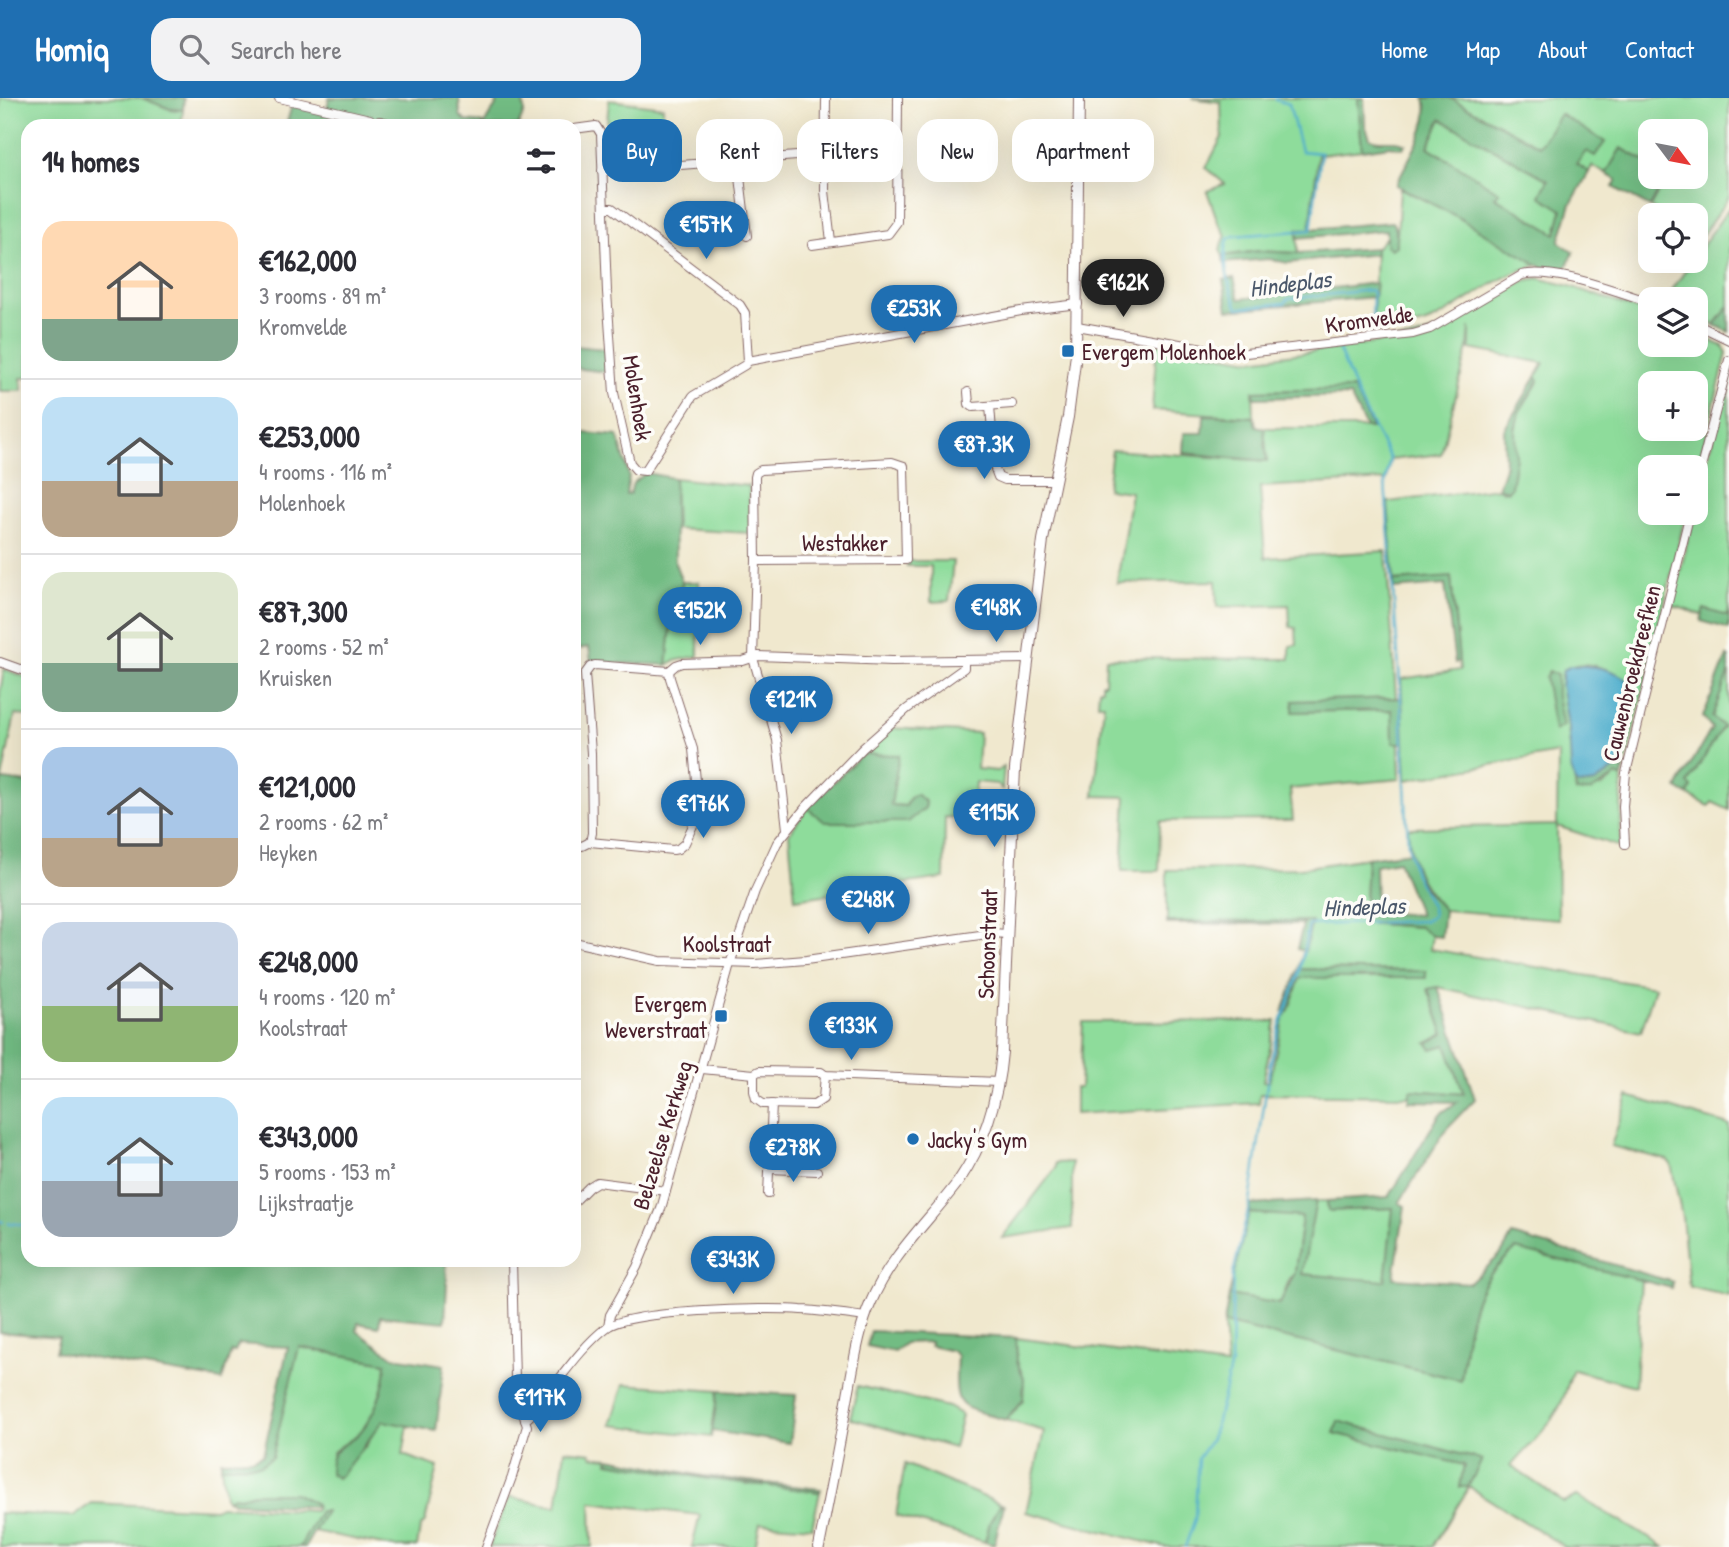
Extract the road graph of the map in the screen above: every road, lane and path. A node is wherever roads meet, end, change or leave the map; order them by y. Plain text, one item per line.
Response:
1 (279, 98) edge
2 (826, 98) edge
3 (898, 98) edge
4 (1079, 98) edge
5 (371, 119) edge
6 (826, 119) edge
7 (581, 128) edge
8 (602, 171) edge
9 (603, 182) edge
10 (740, 182) edge
11 (826, 182) edge
12 (604, 208) junction
13 (744, 232) dead end
14 (831, 241) junction
15 (812, 245) dead end
16 (1638, 298) edge
17 (1078, 304) junction
18 (1077, 326) junction
19 (1708, 330) edge
20 (1729, 340) edge
21 (1729, 360) edge
22 (748, 361) junction
23 (968, 392) dead end
24 (1012, 404) dead end
25 (990, 406) junction
26 (1704, 455) edge
27 (1055, 480) junction
28 (1687, 525) edge
29 (756, 561) junction
30 (753, 658) junction
31 (1027, 659) junction
32 (964, 660) junction
33 (0, 662) edge
34 (21, 670) edge
35 (670, 671) junction
36 (787, 829) junction
37 (590, 842) junction
38 (1625, 844) dead end
39 (581, 846) edge
40 (1006, 934) junction
41 (581, 944) edge
42 (730, 964) junction
43 (702, 1069) junction
44 (754, 1073) junction
45 (825, 1075) junction
46 (999, 1082) junction
47 (772, 1104) junction
48 (770, 1169) junction
49 (817, 1171) dead end
50 (666, 1191) junction
51 (581, 1195) edge
52 (768, 1195) dead end
53 (512, 1267) edge
54 (865, 1317) junction
55 (608, 1326) junction
56 (525, 1420) junction
57 (486, 1547) edge
58 (818, 1547) edge

1 - 5 street
2 - 6 street
3 - 14 street
4 - 17 street, Schoonstraat
7 - 8 street, Molenhoek
9 - 12 street, Molenhoek
10 - 13 street
11 - 14 street
12 - 22 street
12 - 22 street, Molenhoek
14 - 15 street
16 - 18 street, Kromvelde
17 - 18 street, Schoonstraat
17 - 22 street, Molenhoek
18 - 27 street, Schoonstraat
19 - 20 street
21 - 26 street
23 - 25 street
24 - 25 street
25 - 27 street
27 - 31 street, Schoonstraat
28 - 38 street, Cauwenbroekdreefken
29 - 29 street, Westakker
29 - 30 street
30 - 32 street
30 - 35 street
30 - 36 street
31 - 32 street
31 - 40 street, Schoonstraat
32 - 36 street, Belzeelse Kerkweg
33 - 34 street
35 - 37 street
35 - 37 street
36 - 42 street, Belzeelse Kerkweg
37 - 39 street
40 - 42 street, Koolstraat
40 - 46 street, Schoonstraat
41 - 42 street, Koolstraat
42 - 43 street, Belzeelse Kerkweg
43 - 44 street
43 - 50 street, Belzeelse Kerkweg
44 - 45 street
44 - 47 street
45 - 46 street
45 - 47 street
46 - 54 street, Schoonstraat
47 - 48 street
48 - 49 street
48 - 52 street
50 - 51 street
50 - 55 street, Belzeelse Kerkweg
53 - 56 street
54 - 55 street
54 - 58 street, Schoonstraat
55 - 56 street
56 - 57 street

